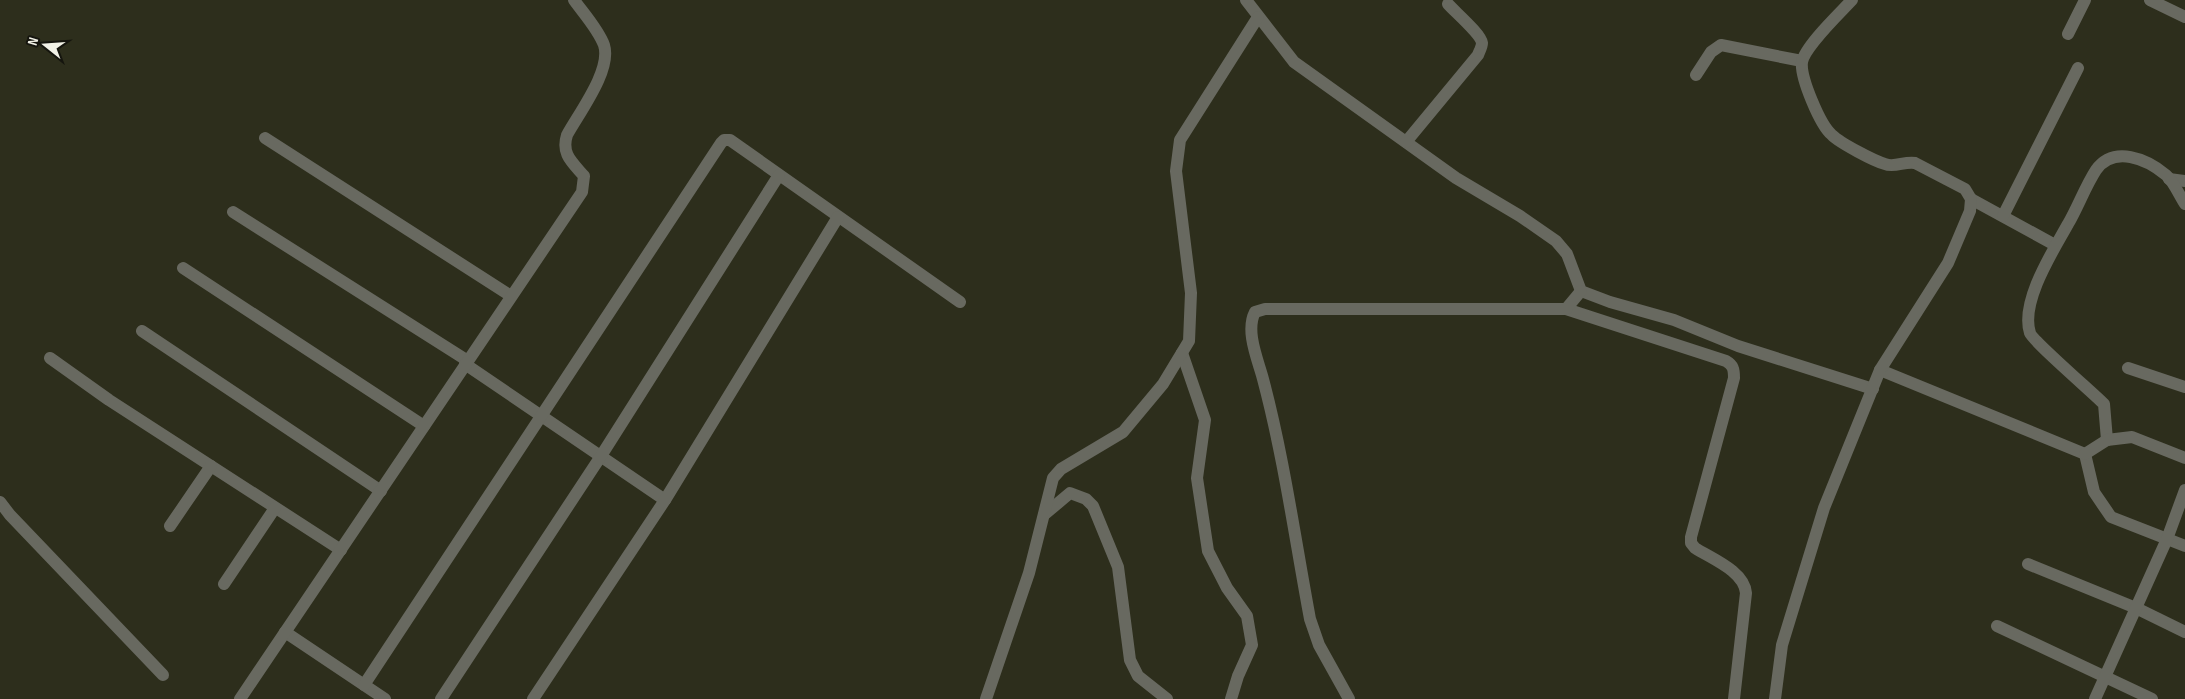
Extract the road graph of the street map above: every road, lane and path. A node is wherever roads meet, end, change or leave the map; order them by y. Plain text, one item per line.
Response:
1 (574, 0) edge
2 (1246, 0) edge
3 (1852, 0) edge
4 (2085, 0) edge
5 (2150, 0) edge
6 (1448, 4) dead end
7 (1258, 17) junction
8 (2185, 18) edge
9 (2068, 34) dead end
10 (1802, 61) junction
11 (2078, 68) dead end
12 (1696, 75) dead end
13 (265, 138) dead end
14 (1406, 142) junction
15 (779, 175) junction
16 (2169, 179) junction
17 (2185, 181) edge
18 (1971, 199) junction
19 (2185, 204) edge
20 (233, 212) dead end
21 (2003, 216) junction
22 (838, 217) junction
23 (2055, 245) junction
24 (183, 268) dead end
25 (1581, 292) junction
26 (511, 296) junction
27 (960, 302) dead end
28 (1566, 309) junction
29 (142, 332) dead end
30 (1182, 353) junction
31 (50, 358) dead end
32 (466, 362) junction
33 (2128, 368) dead end
34 (1880, 370) junction
35 (2185, 387) edge
36 (1873, 389) junction
37 (540, 414) junction
38 (424, 426) junction
39 (2107, 440) junction
40 (2085, 454) junction
41 (601, 456) junction
42 (2185, 458) edge
43 (211, 466) junction
44 (2185, 490) edge
45 (381, 491) junction
46 (665, 500) junction
47 (0, 502) edge
48 (275, 508) junction
49 (1045, 514) junction
50 (170, 526) dead end
51 (2167, 539) junction
52 (2185, 546) edge
53 (341, 550) junction
54 (2028, 564) dead end
55 (224, 584) dead end
56 (2136, 608) junction
57 (1997, 626) dead end
58 (285, 632) junction
59 (2185, 632) edge
60 (163, 675) dead end
61 (2105, 676) junction
62 (364, 685) junction
63 (240, 699) edge
64 (385, 699) edge
65 (441, 699) edge
66 (533, 699) edge
67 (986, 699) edge
68 (1167, 699) edge
69 (1231, 699) edge
70 (1349, 699) edge
71 (1734, 699) edge
72 (1775, 699) edge
73 (2095, 699) edge
74 (2152, 699) edge

1 - 26 street
2 - 7 street
3 - 10 street
4 - 9 street
5 - 8 street
6 - 14 street
7 - 14 street
7 - 30 street
10 - 12 street
10 - 18 street
11 - 21 street
13 - 26 street
14 - 25 street
15 - 22 street
15 - 37 street
15 - 41 street
16 - 17 street
16 - 19 street
16 - 23 street
18 - 21 street
18 - 34 street
20 - 32 street
21 - 23 street
22 - 27 street
22 - 46 street
23 - 39 street
24 - 38 street
25 - 28 street
25 - 36 street
26 - 32 street
28 - 70 street
28 - 71 street
29 - 45 street
30 - 49 street
30 - 69 street
31 - 43 street
32 - 37 street
32 - 38 street
33 - 35 street
34 - 36 street
34 - 40 street
36 - 72 street
37 - 41 street
37 - 62 street
38 - 45 street
39 - 40 street
39 - 42 street
40 - 51 street
41 - 46 street
41 - 65 street
43 - 48 street
43 - 50 street
44 - 51 street
45 - 53 street
46 - 66 street
47 - 60 street
48 - 53 street
48 - 55 street
49 - 67 street
49 - 68 street
51 - 52 street
51 - 56 street
53 - 58 street
54 - 56 street
56 - 59 street
56 - 61 street
57 - 61 street
58 - 62 street
58 - 63 street
61 - 73 street
61 - 74 street
62 - 64 street

